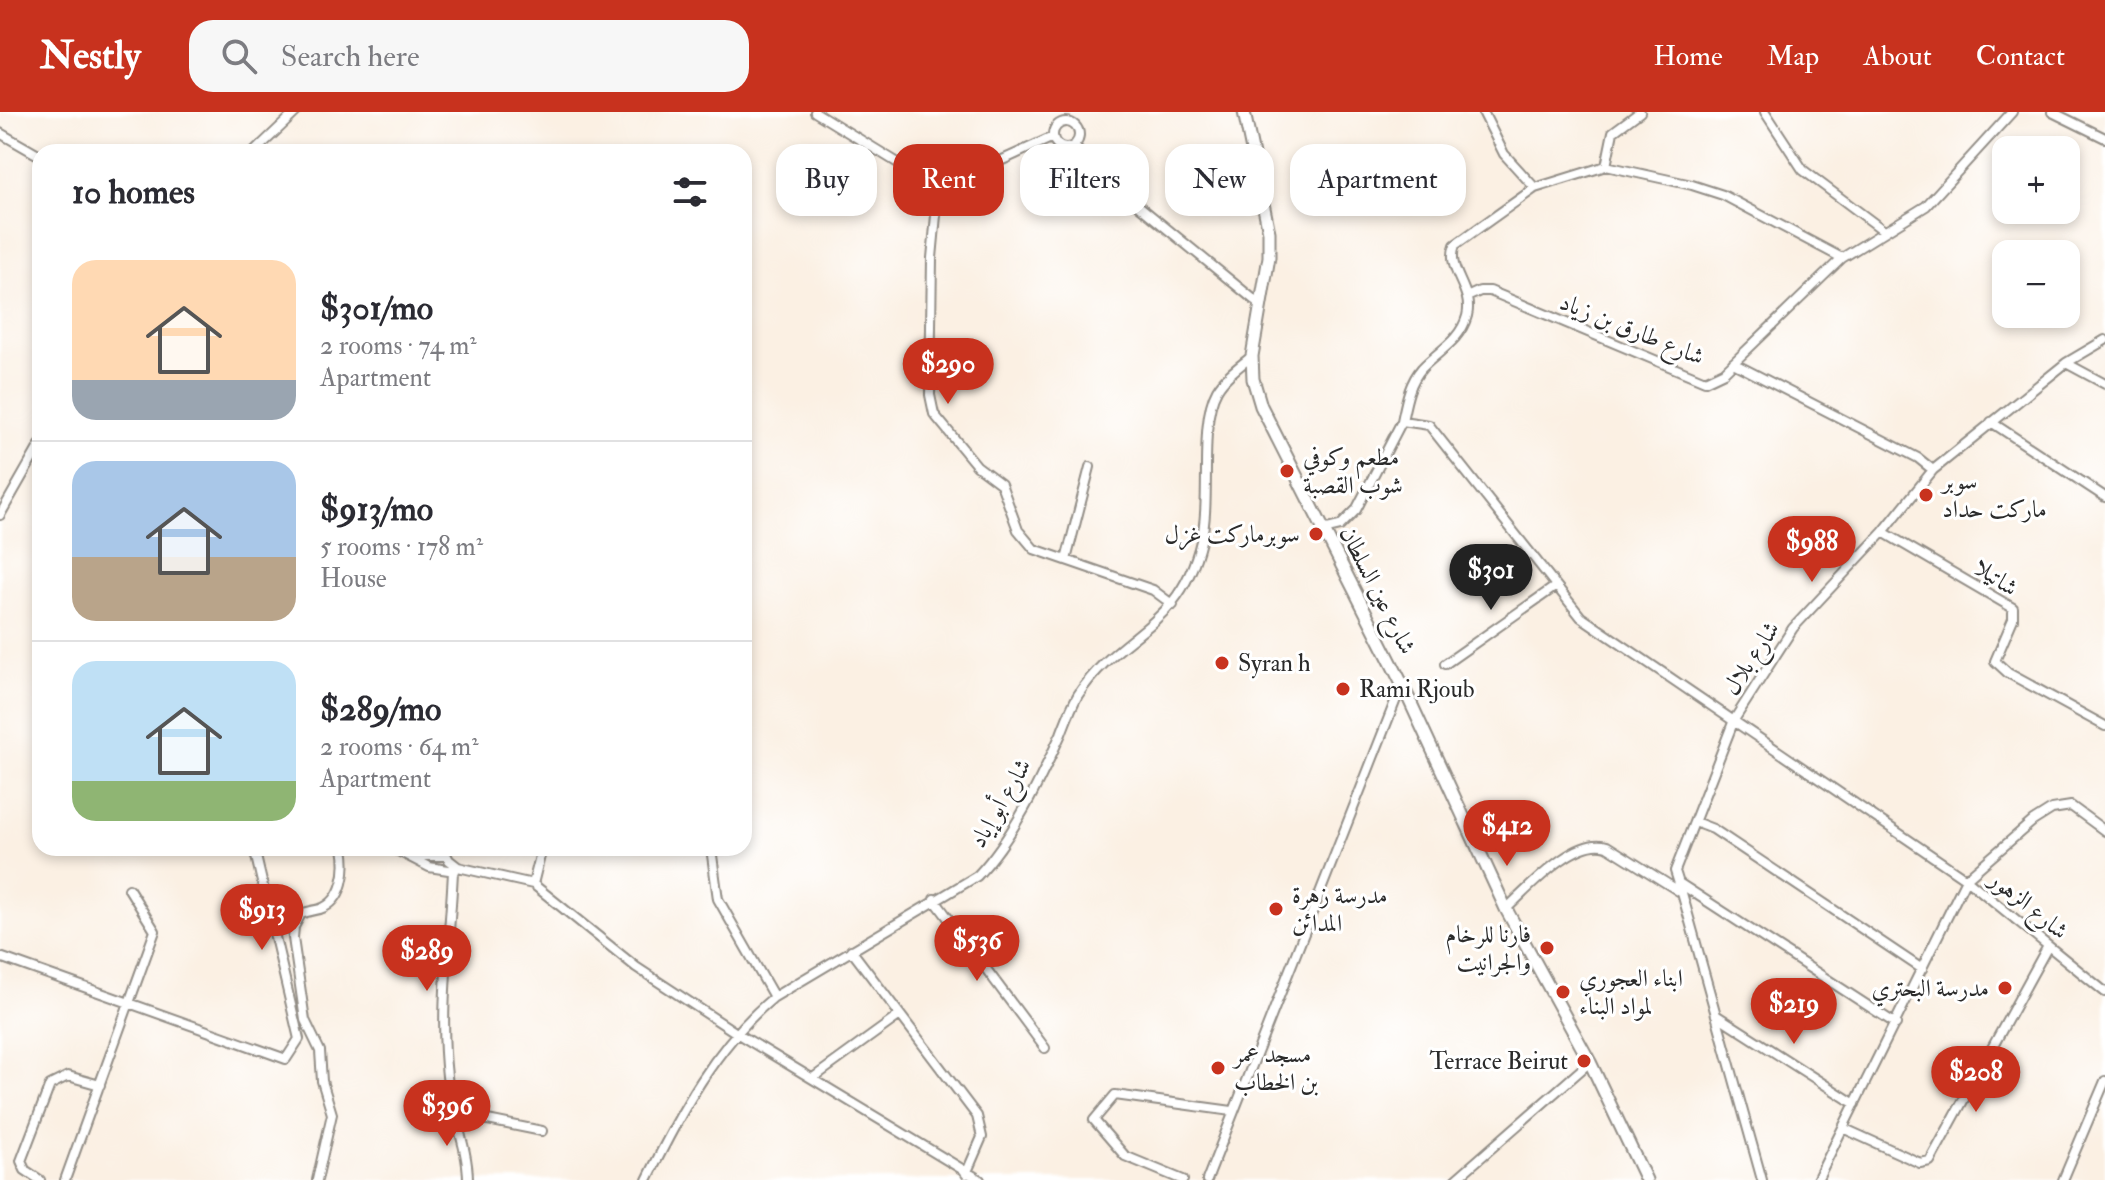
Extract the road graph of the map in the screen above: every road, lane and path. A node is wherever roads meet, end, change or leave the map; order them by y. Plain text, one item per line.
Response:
1 (296, 112) edge
2 (815, 112) edge
3 (1072, 112) edge
4 (1244, 112) edge
5 (1483, 112) edge
6 (1640, 112) edge
7 (1765, 112) edge
8 (2012, 112) edge
9 (2052, 112) edge
10 (1070, 123) junction
11 (0, 133) edge
12 (1053, 137) junction
13 (2105, 138) edge
14 (262, 144) edge
15 (1059, 144) edge
16 (1075, 144) edge
17 (32, 151) edge
18 (1004, 159) edge
19 (893, 160) edge
20 (1606, 166) junction
21 (1535, 188) junction
22 (1149, 214) edge
23 (936, 216) edge
24 (1883, 230) junction
25 (1842, 258) junction
26 (1469, 296) junction
27 (1258, 303) junction
28 (2105, 340) edge
29 (1252, 356) junction
30 (1733, 363) junction
31 (2066, 363) junction
32 (2105, 384) edge
33 (1402, 421) junction
34 (1991, 422) junction
35 (32, 459) edge
36 (1090, 467) dead end
37 (1933, 470) junction
38 (2105, 497) edge
39 (0, 515) edge
40 (1323, 530) junction
41 (1883, 532) junction
42 (1066, 560) junction
43 (1556, 586) junction
44 (1173, 605) junction
45 (1445, 664) dead end
46 (1402, 684) junction
47 (1734, 720) junction
48 (2105, 726) edge
49 (1695, 822) junction
50 (2105, 831) edge
51 (256, 856) edge
52 (344, 856) edge
53 (408, 856) edge
54 (450, 856) edge
55 (540, 856) edge
56 (712, 856) edge
57 (464, 868) junction
58 (453, 871) junction
59 (1675, 871) junction
60 (1660, 879) junction
61 (1966, 879) junction
62 (1679, 883) junction
63 (533, 884) junction
64 (129, 889) dead end
65 (1682, 893) junction
66 (934, 899) junction
67 (1506, 909) junction
68 (2048, 946) junction
69 (851, 950) junction
70 (0, 957) edge
71 (1922, 969) junction
72 (2105, 992) edge
73 (774, 997) junction
74 (130, 1001) junction
75 (900, 1015) junction
76 (1716, 1015) junction
77 (1896, 1024) junction
78 (735, 1032) junction
79 (1045, 1048) dead end
80 (1590, 1062) junction
81 (813, 1078) junction
82 (2105, 1081) edge
83 (100, 1085) junction
84 (1855, 1104) junction
85 (1232, 1111) junction
86 (453, 1113) junction
87 (1845, 1129) junction
88 (542, 1131) dead end
89 (966, 1174) junction
90 (40, 1180) edge
91 (65, 1180) edge
92 (317, 1180) edge
93 (468, 1180) edge
94 (647, 1180) edge
95 (980, 1180) edge
96 (1183, 1180) edge
97 (1207, 1180) edge
98 (1455, 1180) edge
99 (1646, 1180) edge
100 (1762, 1180) edge
101 (1817, 1180) edge
102 (2063, 1180) edge

1 - 14 street
2 - 19 street
3 - 10 street
4 - 27 main road, شارع عين السلطان
5 - 21 street
6 - 20 street
7 - 24 street
8 - 24 street, شارع طارق بن زياد
9 - 13 street
10 - 12 street
10 - 16 street
11 - 17 street
12 - 15 street
12 - 18 street
20 - 21 street
20 - 25 street
21 - 26 street
22 - 27 street
23 - 42 street
24 - 25 street, شارع طارق بن زياد
25 - 30 street, شارع طارق بن زياد
26 - 30 street, شارع طارق بن زياد
26 - 33 street
27 - 29 main road, شارع عين السلطان
28 - 31 street, شارع بلال
29 - 40 main road, شارع عين السلطان
29 - 44 street, شارع أبو إياد
30 - 37 street
31 - 32 street
31 - 34 street, شارع بلال
33 - 40 street
33 - 43 street, شارع الزهور
34 - 37 street, شارع بلال
34 - 38 street
35 - 39 street
36 - 42 street
37 - 41 street, شارع بلال
40 - 46 main road, شارع عين السلطان
41 - 47 street, شارع بلال
41 - 48 street, شاتيلا
42 - 44 street
43 - 45 street
43 - 47 street, شارع الزهور
44 - 66 street, شارع أبو إياد
46 - 67 main road, شارع عين السلطان
46 - 85 street
47 - 49 street, شارع بلال
47 - 61 street, شارع الزهور
49 - 59 street, شارع بلال
49 - 71 street
50 - 61 street
51 - 74 street
52 - 92 street
53 - 58 street
54 - 57 street
55 - 63 street
56 - 73 street
57 - 58 street
57 - 63 street
58 - 86 street
59 - 60 street
59 - 62 street
60 - 65 street
60 - 67 street
61 - 68 street, شارع الزهور
61 - 71 street
62 - 65 street
62 - 77 street
63 - 78 street
64 - 74 street
65 - 76 street
66 - 69 street, شارع أبو إياد
66 - 79 street
67 - 80 main road, شارع عين السلطان
68 - 72 street, شارع الزهور
68 - 87 street
69 - 73 street, شارع أبو إياد
69 - 75 street
70 - 74 street
71 - 77 street
73 - 78 street, شارع أبو إياد
74 - 83 street
75 - 81 street
75 - 89 street
76 - 84 street
76 - 100 street
77 - 84 street
78 - 81 street
78 - 94 street, شارع أبو إياد
80 - 98 street
80 - 99 main road, شارع عين السلطان
81 - 89 street
82 - 102 street
83 - 90 street
83 - 91 street
84 - 87 street
85 - 96 street
85 - 97 street
86 - 88 street
86 - 93 street
87 - 101 street
89 - 95 street

